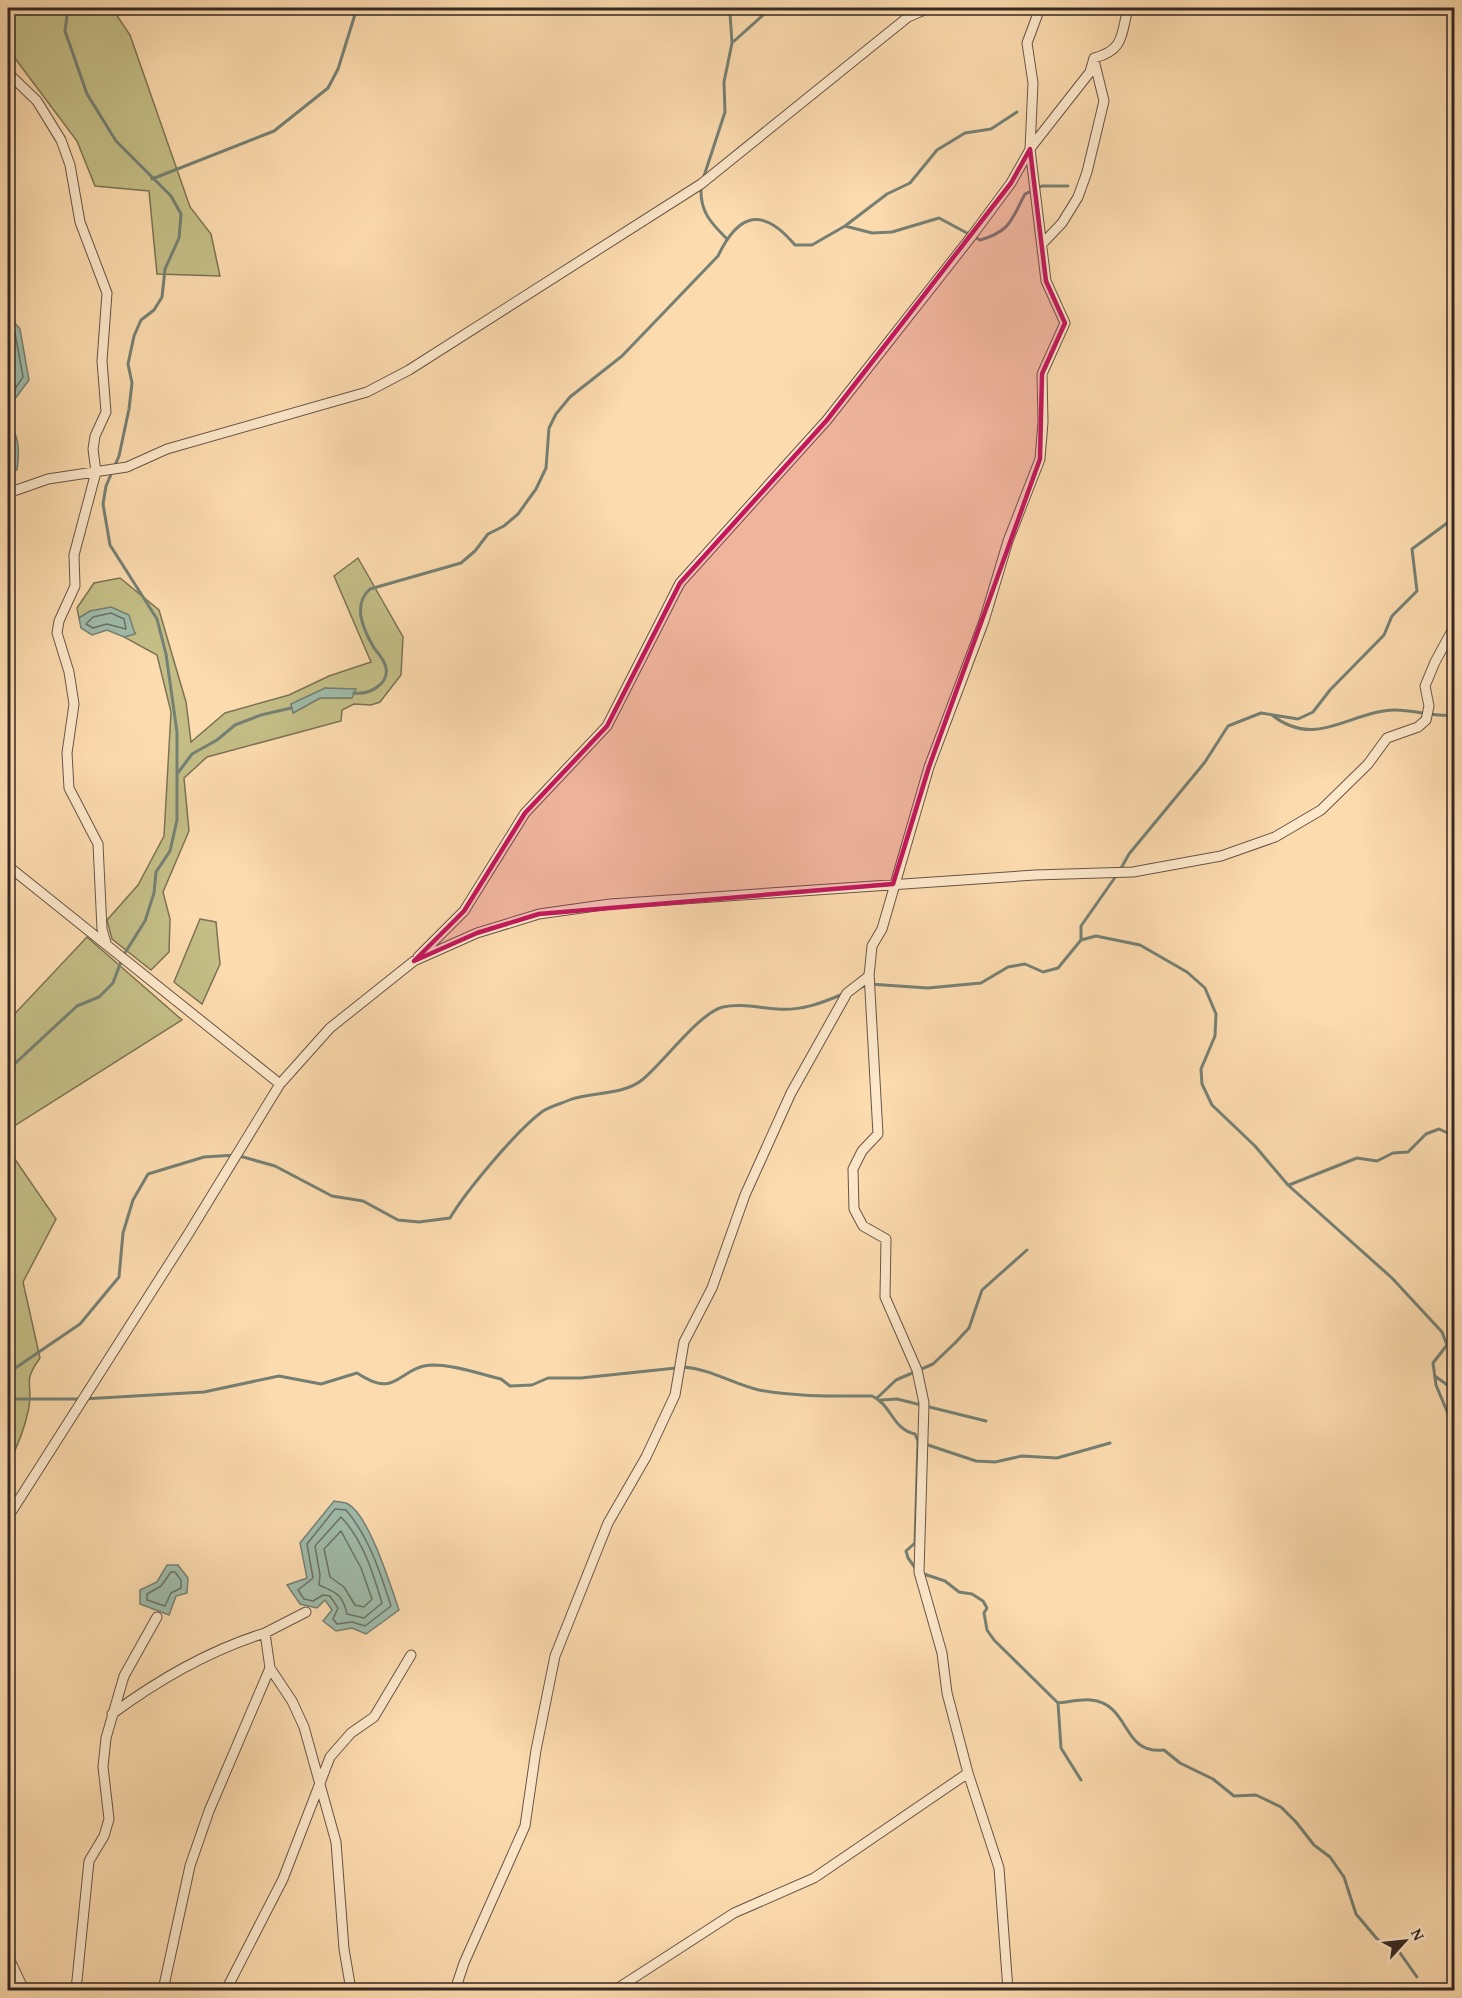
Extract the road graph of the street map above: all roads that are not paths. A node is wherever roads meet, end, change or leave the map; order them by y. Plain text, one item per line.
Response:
1 (929, 8) edge
2 (1040, 8) edge
3 (1128, 8) edge
4 (1094, 58) junction
5 (8, 73) edge
6 (1030, 149) junction
7 (1042, 244) junction
8 (96, 472) junction
9 (8, 493) edge
10 (1455, 627) edge
11 (8, 866) edge
12 (893, 885) junction
13 (106, 943) junction
14 (414, 961) junction
15 (869, 973) junction
16 (280, 1084) junction
17 (8, 1517) edge
18 (306, 1612) dead end
19 (157, 1617) dead end
20 (265, 1633) junction
21 (411, 1655) dead end
22 (270, 1668) junction
23 (111, 1714) junction
24 (968, 1773) junction
25 (318, 1784) junction
26 (8, 1956) edge
27 (24, 1990) edge
28 (76, 1990) edge
29 (163, 1990) edge
30 (226, 1990) edge
31 (351, 1990) edge
32 (455, 1990) edge
33 (615, 1990) edge
34 (1008, 1990) edge

1 - 8 street
2 - 6 street
3 - 4 street
4 - 6 street
4 - 7 street
5 - 8 street
6 - 7 street
6 - 14 street
7 - 12 street
8 - 9 street
8 - 13 street
10 - 12 street
11 - 13 street
12 - 14 street
12 - 15 street
13 - 16 street
14 - 16 street
15 - 24 street
15 - 32 street
16 - 17 street
18 - 20 street
19 - 23 street
20 - 22 street
20 - 23 street
21 - 25 street
22 - 25 street
22 - 29 street
23 - 28 street
24 - 33 street
24 - 34 street
25 - 30 street
25 - 31 street
26 - 27 street

